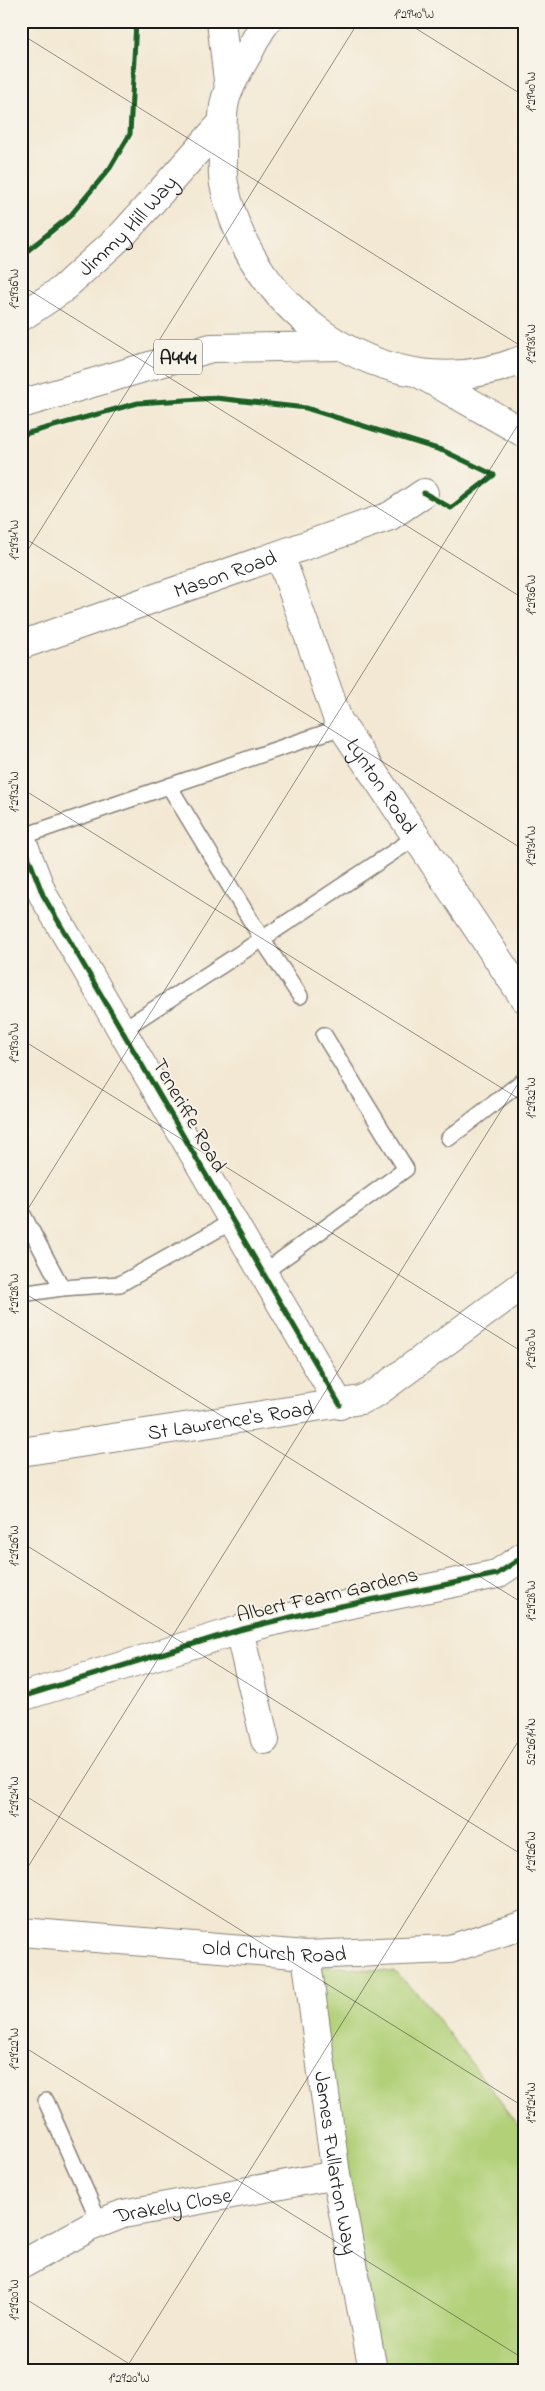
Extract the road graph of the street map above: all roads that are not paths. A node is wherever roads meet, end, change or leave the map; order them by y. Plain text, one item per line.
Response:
1 (221, 21) edge
2 (267, 21) edge
3 (229, 89) junction
4 (222, 123) junction
5 (21, 317) edge
6 (340, 346) junction
7 (524, 359) edge
8 (422, 375) junction
9 (21, 404) edge
10 (524, 433) edge
11 (424, 493) dead end
12 (280, 555) junction
13 (21, 645) edge
14 (342, 727) junction
15 (169, 786) junction
16 (21, 837) edge
17 (416, 837) junction
18 (262, 939) junction
19 (300, 996) dead end
20 (524, 998) edge
21 (122, 1030) junction
22 (324, 1035) dead end
23 (524, 1080) edge
24 (449, 1138) dead end
25 (21, 1211) edge
26 (233, 1221) junction
27 (263, 1273) junction
28 (524, 1284) edge
29 (62, 1288) junction
30 (21, 1294) edge
31 (340, 1405) junction
32 (21, 1452) edge
33 (524, 1556) edge
34 (239, 1630) junction
35 (21, 1697) edge
36 (265, 1740) dead end
37 (524, 1925) edge
38 (21, 1932) edge
39 (306, 1956) junction
40 (46, 2101) dead end
41 (336, 2175) junction
42 (100, 2223) junction
43 (21, 2265) edge
44 (373, 2370) edge

1 - 3 main road
2 - 3 main road
3 - 4 main road
4 - 5 main road, Jimmy Hill Way
4 - 6 main road
6 - 8 main road
6 - 9 main road, A444
7 - 8 main road
8 - 10 main road
11 - 12 main road, Mason Road
12 - 13 main road, Mason Road
12 - 14 main road, Lynton Road
14 - 15 lane
14 - 17 main road, Lynton Road
15 - 16 lane
15 - 18 lane
16 - 21 main road, Teneriffe Road
17 - 18 lane
17 - 20 main road, Lynton Road
18 - 19 lane
18 - 21 lane
21 - 26 main road, Teneriffe Road
22 - 27 lane
23 - 24 lane
25 - 29 lane
26 - 27 main road, Teneriffe Road
26 - 29 lane
27 - 31 main road, Teneriffe Road
28 - 31 main road, St Lawrence's Road
29 - 30 lane
31 - 32 main road, St Lawrence's Road
33 - 34 main road, Albert Fearn Gardens
34 - 35 main road, Albert Fearn Gardens
34 - 36 main road, Albert Fearn Gardens
37 - 39 main road, Old Church Road
38 - 39 main road, Old Church Road
39 - 41 main road, James Fullarton Way
40 - 42 lane
41 - 42 main road, Drakely Close
41 - 44 main road, James Fullarton Way
42 - 43 main road, Drakely Close

